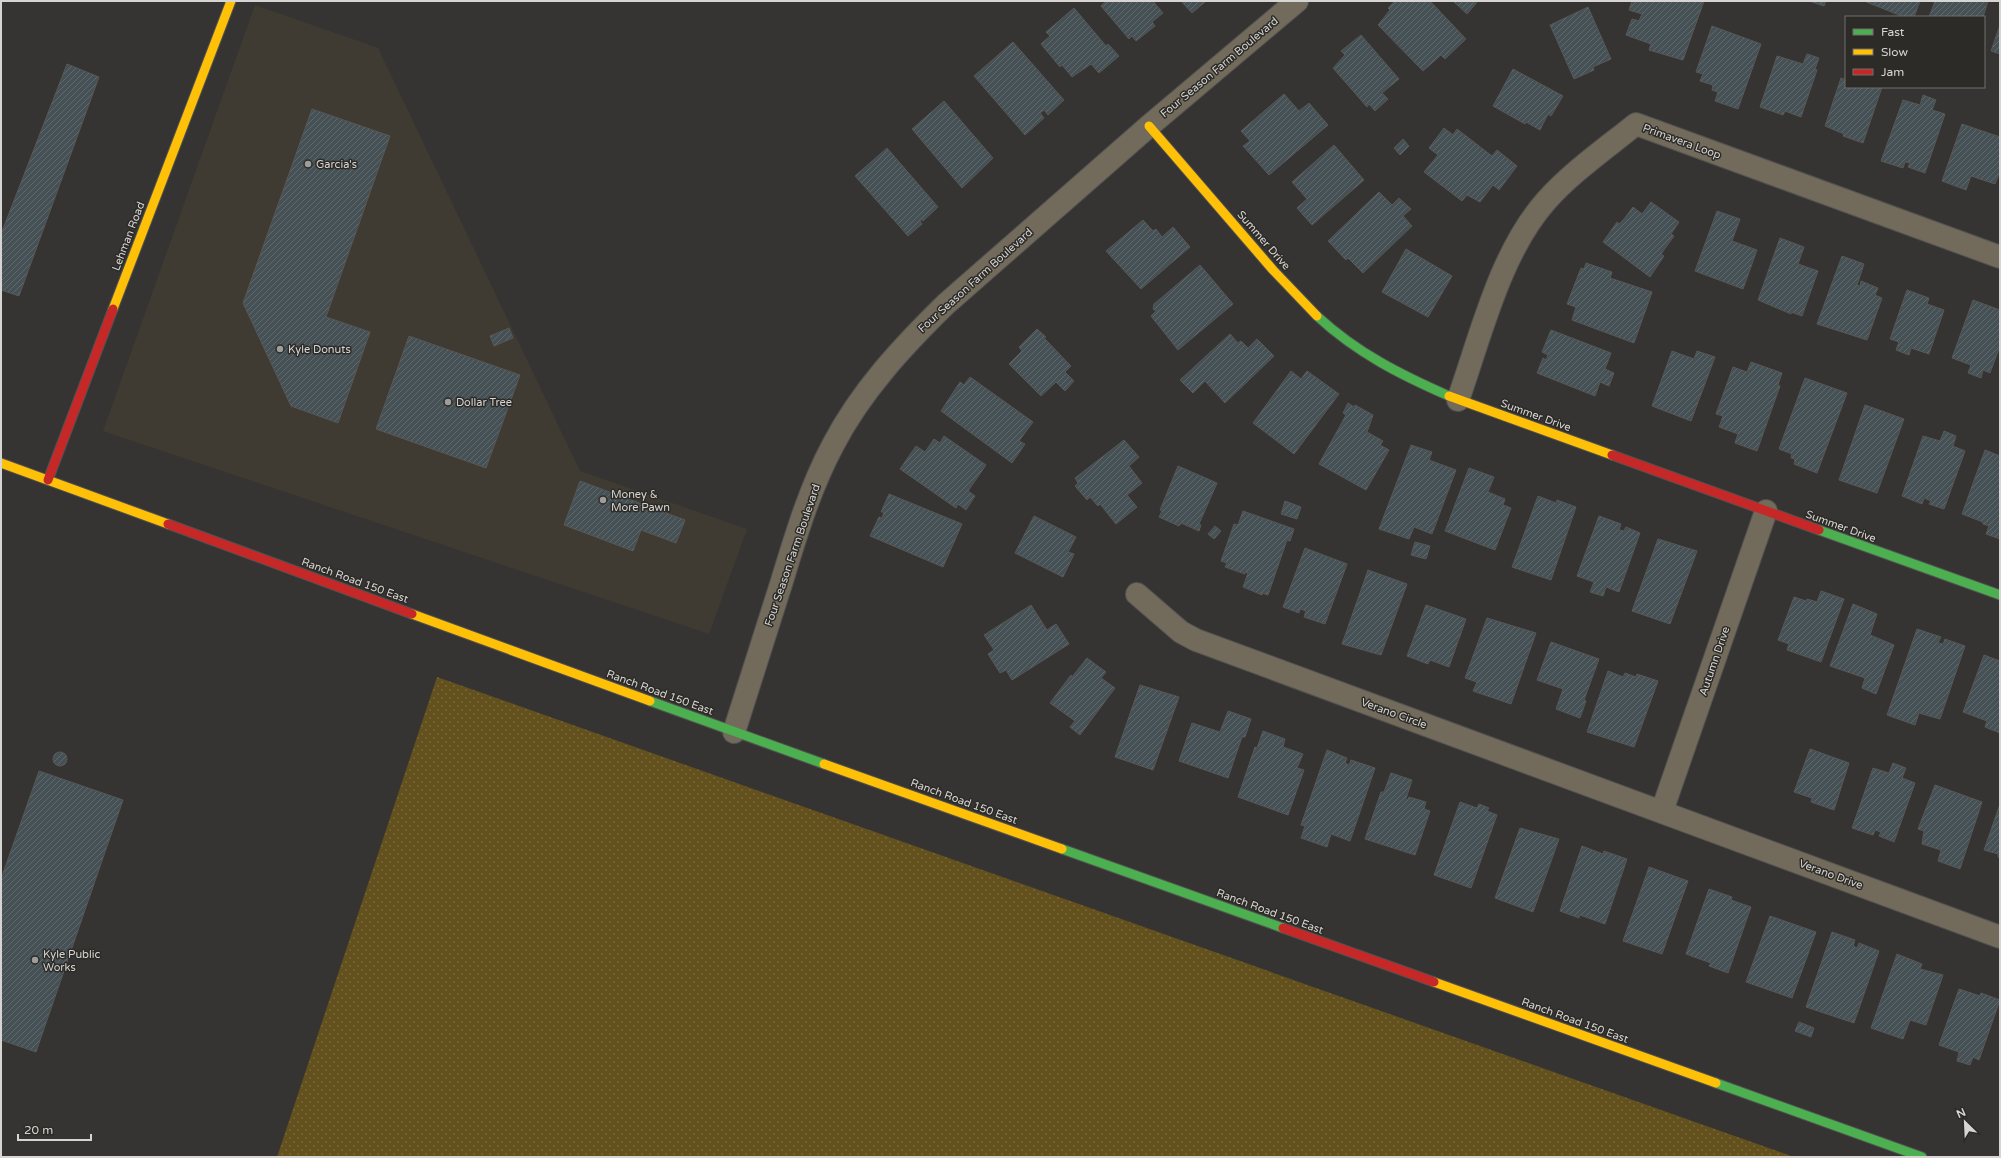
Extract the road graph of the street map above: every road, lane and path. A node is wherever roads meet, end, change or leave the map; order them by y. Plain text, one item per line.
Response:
1 (231, 1) edge
2 (1297, 1) edge
3 (1149, 126) junction
4 (2000, 258) edge
5 (1458, 400) junction
6 (1, 463) edge
7 (48, 480) junction
8 (1766, 512) junction
9 (1137, 594) dead end
10 (2000, 595) edge
11 (734, 732) junction
12 (1662, 811) junction
13 (2000, 937) edge
14 (1922, 1157) edge

1 - 7 main road, Lehman Road
2 - 3 street, Four Season Farm Boulevard
3 - 5 main road, Summer Drive
3 - 11 street, Four Season Farm Boulevard
4 - 5 street, Primavera Loop
5 - 8 main road, Summer Drive
6 - 7 main road, Ranch Road 150 East
7 - 11 main road, Ranch Road 150 East
8 - 10 main road, Summer Drive
8 - 12 street, Autumn Drive
9 - 12 street, Verano Circle
11 - 14 main road, Ranch Road 150 East
12 - 13 street, Verano Drive

